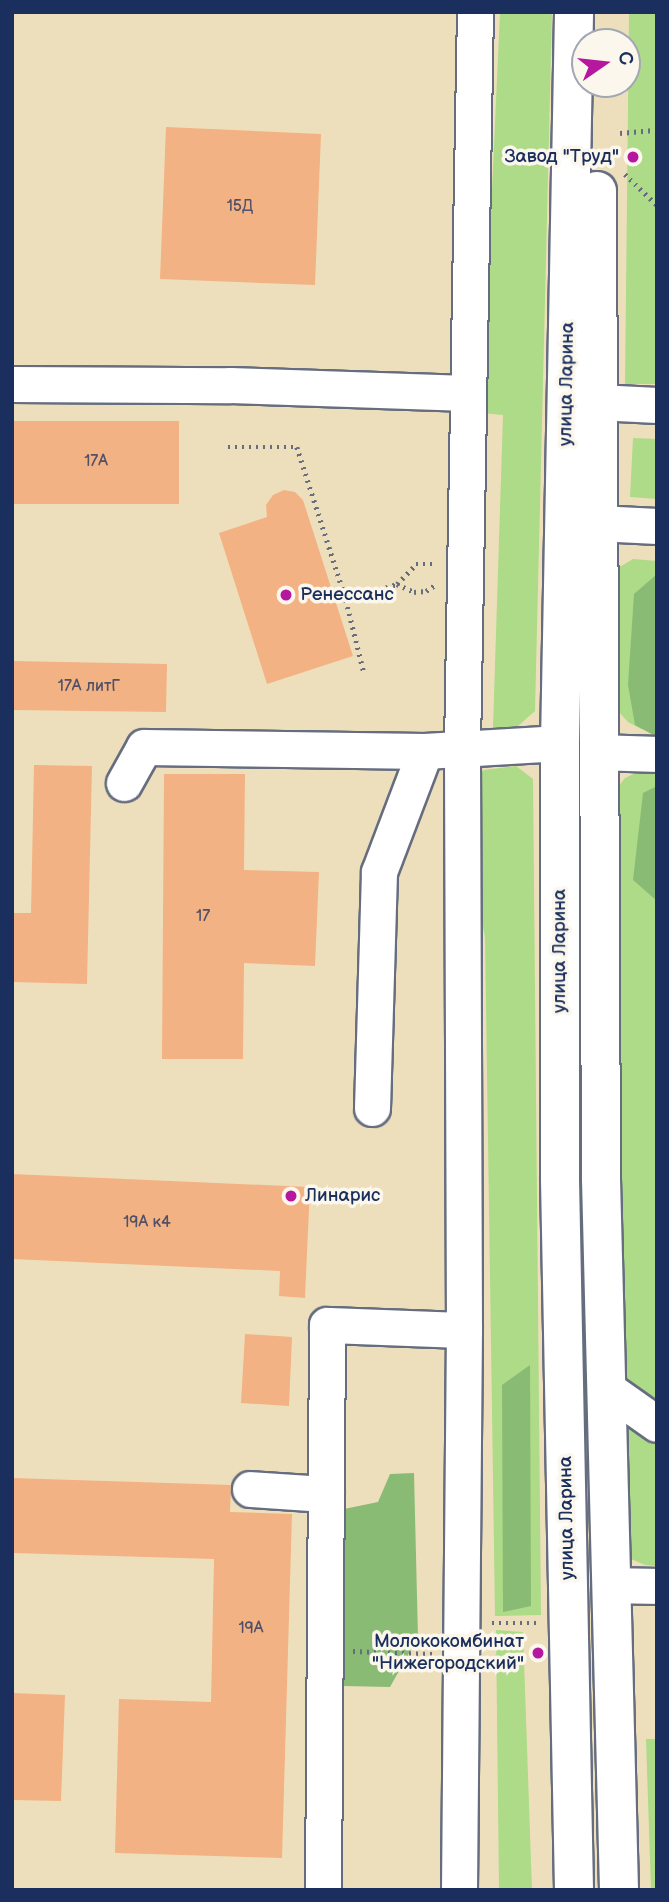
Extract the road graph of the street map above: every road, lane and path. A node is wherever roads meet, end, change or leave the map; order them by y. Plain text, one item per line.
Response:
1 (475, 12) edge
2 (574, 12) edge
3 (598, 98) edge
4 (657, 130) edge
5 (620, 133) dead end
6 (620, 168) dead end
7 (657, 205) edge
8 (12, 384) edge
9 (468, 393) junction
10 (597, 402) junction
11 (657, 405) edge
12 (228, 447) dead end
13 (597, 523) junction
14 (657, 526) edge
15 (438, 565) dead end
16 (439, 579) dead end
17 (397, 584) junction
18 (346, 600) junction
19 (364, 673) dead end
20 (559, 743) junction
21 (462, 747) junction
22 (425, 751) junction
23 (598, 752) junction
24 (657, 754) edge
25 (124, 783) dead end
26 (372, 1108) dead end
27 (464, 1330) junction
28 (606, 1388) junction
29 (657, 1424) edge
30 (250, 1489) dead end
31 (326, 1494) junction
32 (611, 1585) junction
33 (657, 1586) edge
34 (478, 1623) dead end
35 (518, 1623) dead end
36 (343, 1651) dead end
37 (433, 1654) dead end
38 (323, 1890) edge
39 (458, 1890) edge
40 (574, 1890) edge
41 (619, 1890) edge

1 - 9 lane
2 - 20 main road, улица Ларина
3 - 10 main road, улица Ларина
4 - 5 path
6 - 7 path
8 - 9 lane
9 - 21 lane
10 - 11 lane
10 - 13 main road, улица Ларина
12 - 18 path
13 - 14 lane
13 - 23 main road, улица Ларина
15 - 17 path
16 - 17 path
17 - 18 path
18 - 19 path
20 - 21 lane
20 - 40 main road, улица Ларина
21 - 22 lane
21 - 27 lane
22 - 25 lane
22 - 26 lane
23 - 24 lane
23 - 28 main road, улица Ларина
27 - 31 lane
27 - 39 lane
28 - 29 lane
28 - 32 main road, улица Ларина
30 - 31 lane
31 - 38 lane
32 - 33 lane
32 - 41 main road, улица Ларина
34 - 35 path
36 - 37 path

